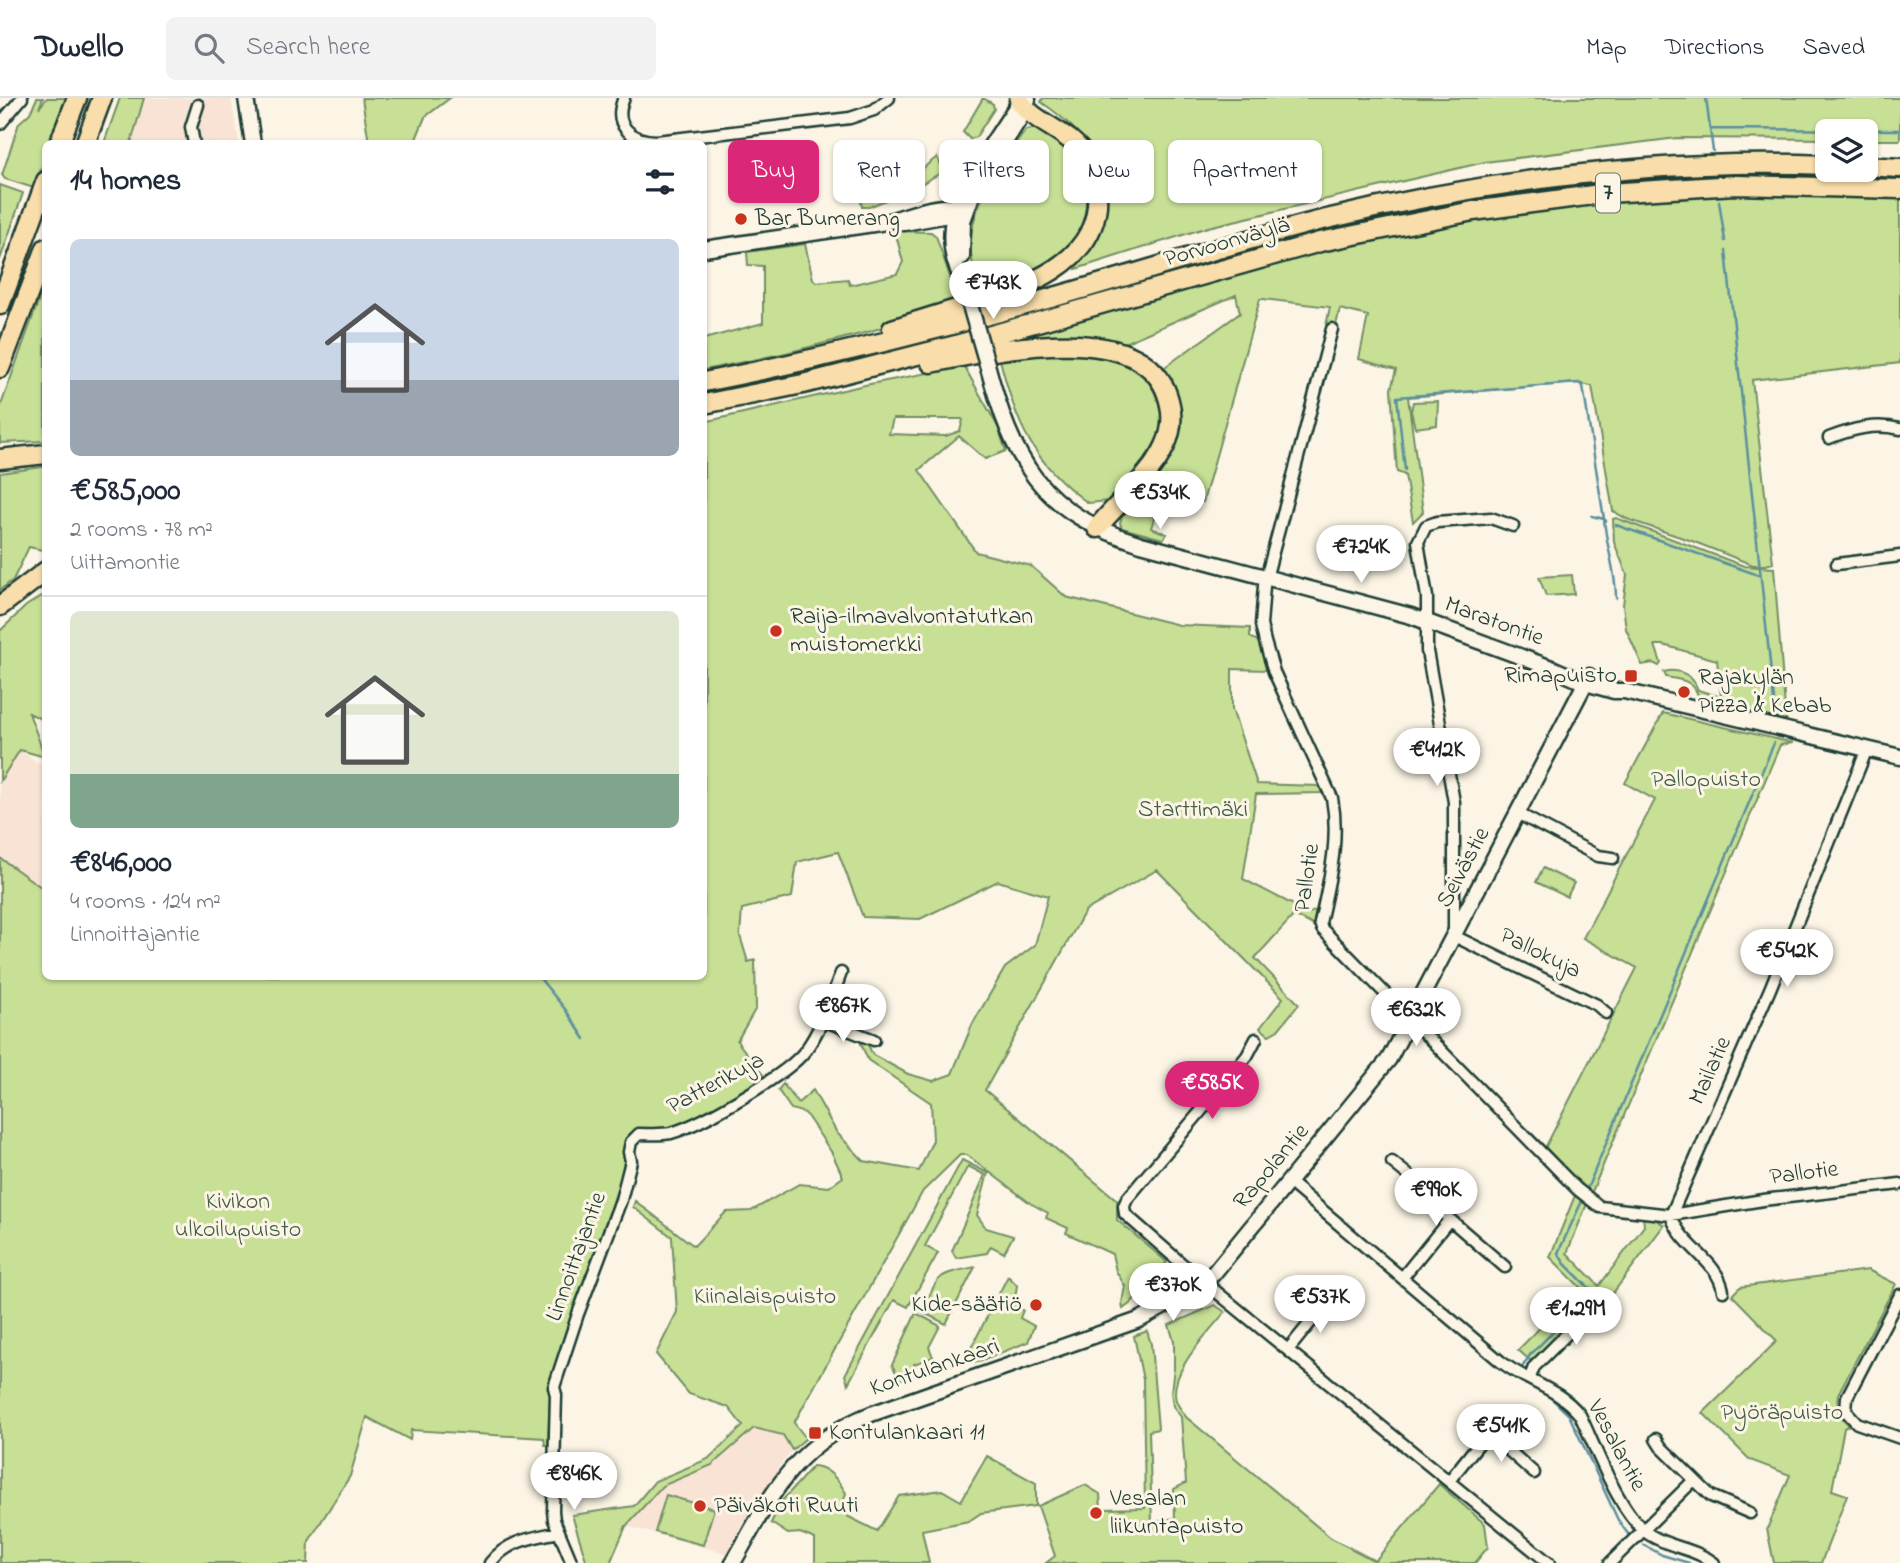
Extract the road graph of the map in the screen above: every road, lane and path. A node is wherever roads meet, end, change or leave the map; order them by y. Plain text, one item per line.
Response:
1 (22, 98) edge
2 (76, 98) edge
3 (102, 98) edge
4 (246, 98) edge
5 (624, 98) edge
6 (889, 98) edge
7 (1024, 101) edge
8 (198, 105) dead end
9 (0, 124) edge
10 (61, 140) edge
11 (86, 140) edge
12 (193, 140) edge
13 (252, 140) edge
14 (650, 140) edge
15 (665, 140) edge
16 (1815, 165) edge
17 (1878, 167) edge
18 (1900, 168) edge
19 (1900, 188) edge
20 (42, 192) edge
21 (958, 211) junction
22 (934, 219) junction
23 (896, 220) junction
24 (952, 233) junction
25 (707, 249) edge
26 (42, 258) edge
27 (963, 282) junction
28 (0, 305) edge
29 (1332, 329) dead end
30 (0, 368) edge
31 (769, 369) junction
32 (707, 381) edge
33 (803, 384) junction
34 (707, 403) edge
35 (1900, 429) edge
36 (1829, 438) dead end
37 (37, 455) edge
38 (0, 460) edge
39 (1513, 526) dead end
40 (1097, 528) junction
41 (1900, 556) edge
42 (1836, 564) dead end
43 (42, 574) edge
44 (1267, 578) junction
45 (0, 606) edge
46 (1427, 622) junction
47 (1588, 679) junction
48 (1867, 749) junction
49 (1900, 757) edge
50 (1519, 814) junction
51 (1613, 858) dead end
52 (1454, 936) junction
53 (841, 973) dead end
54 (1606, 1013) dead end
55 (1411, 1018) junction
56 (823, 1020) junction
57 (874, 1040) dead end
58 (1256, 1040) dead end
59 (1374, 1079) joint
60 (636, 1135) joint
61 (1392, 1162) dead end
62 (1289, 1182) junction
63 (1900, 1184) edge
64 (1671, 1215) junction
65 (1449, 1220) junction
66 (1505, 1268) dead end
67 (1402, 1278) junction
68 (1204, 1282) junction
69 (1723, 1291) dead end
70 (1900, 1295) edge
71 (1327, 1302) dead end
72 (1599, 1302) dead end
73 (1288, 1350) junction
74 (1531, 1375) dead end
75 (1900, 1438) edge
76 (1656, 1439) dead end
77 (1534, 1473) dead end
78 (1694, 1480) junction
79 (1449, 1481) junction
80 (1750, 1513) dead end
81 (559, 1529) junction
82 (1644, 1531) junction
83 (490, 1563) edge
84 (572, 1563) edge
85 (733, 1563) edge
86 (1549, 1563) edge
87 (1610, 1563) edge
88 (1714, 1563) edge

1 - 9 street
2 - 10 highway
3 - 11 highway
4 - 13 main road
5 - 14 street
6 - 15 street
7 - 21 main road
7 - 31 highway
8 - 12 street
16 - 31 highway, Porvoonväylä / 7
17 - 18 highway
19 - 33 highway, Porvoonväylä / 7
20 - 28 highway
21 - 22 main road
21 - 23 main road
21 - 24 main road, Maratontie
21 - 27 main road, Maratontie
22 - 23 main road
22 - 24 main road
23 - 25 main road
24 - 27 main road, Maratontie
26 - 30 highway
27 - 40 main road, Maratontie, bridge
29 - 44 street, Pallotie
31 - 32 highway, Porvoonväylä / 7
33 - 34 highway, Porvoonväylä / 7
33 - 40 highway
35 - 36 street
37 - 38 highway
39 - 46 street
40 - 44 main road, Maratontie
41 - 42 street
43 - 45 highway
44 - 46 main road, Maratontie
44 - 55 street, Pallotie
46 - 47 main road, Maratontie
46 - 52 street
47 - 48 main road, Maratontie
47 - 50 main road, Seivästie
48 - 49 main road, Maratontie
48 - 64 street, Mailatie
50 - 51 street
50 - 52 main road, Seivästie
52 - 54 street, Pallokuja
52 - 55 main road, Seivästie
53 - 56 street, Patterikuja
55 - 59 main road, Seivästie
55 - 64 street, Pallotie
56 - 57 street
56 - 60 street, Patterikuja
58 - 68 street
59 - 62 main road, Rapolantie
60 - 81 street, Linnoittajantie
61 - 65 street
62 - 67 street, Vesalantie
62 - 68 main road, Rapolantie
63 - 64 street, Pallotie
64 - 69 street
65 - 66 street
65 - 67 street
67 - 82 street, Vesalantie
68 - 73 street
68 - 85 main road, Kontulankaari
70 - 75 street
71 - 73 street
72 - 74 street
73 - 79 street
76 - 78 street
77 - 79 street
78 - 80 street
78 - 82 street
79 - 86 street
81 - 83 street
81 - 84 street, Linnoittajantie
82 - 87 street
82 - 88 street, Vesalantie

